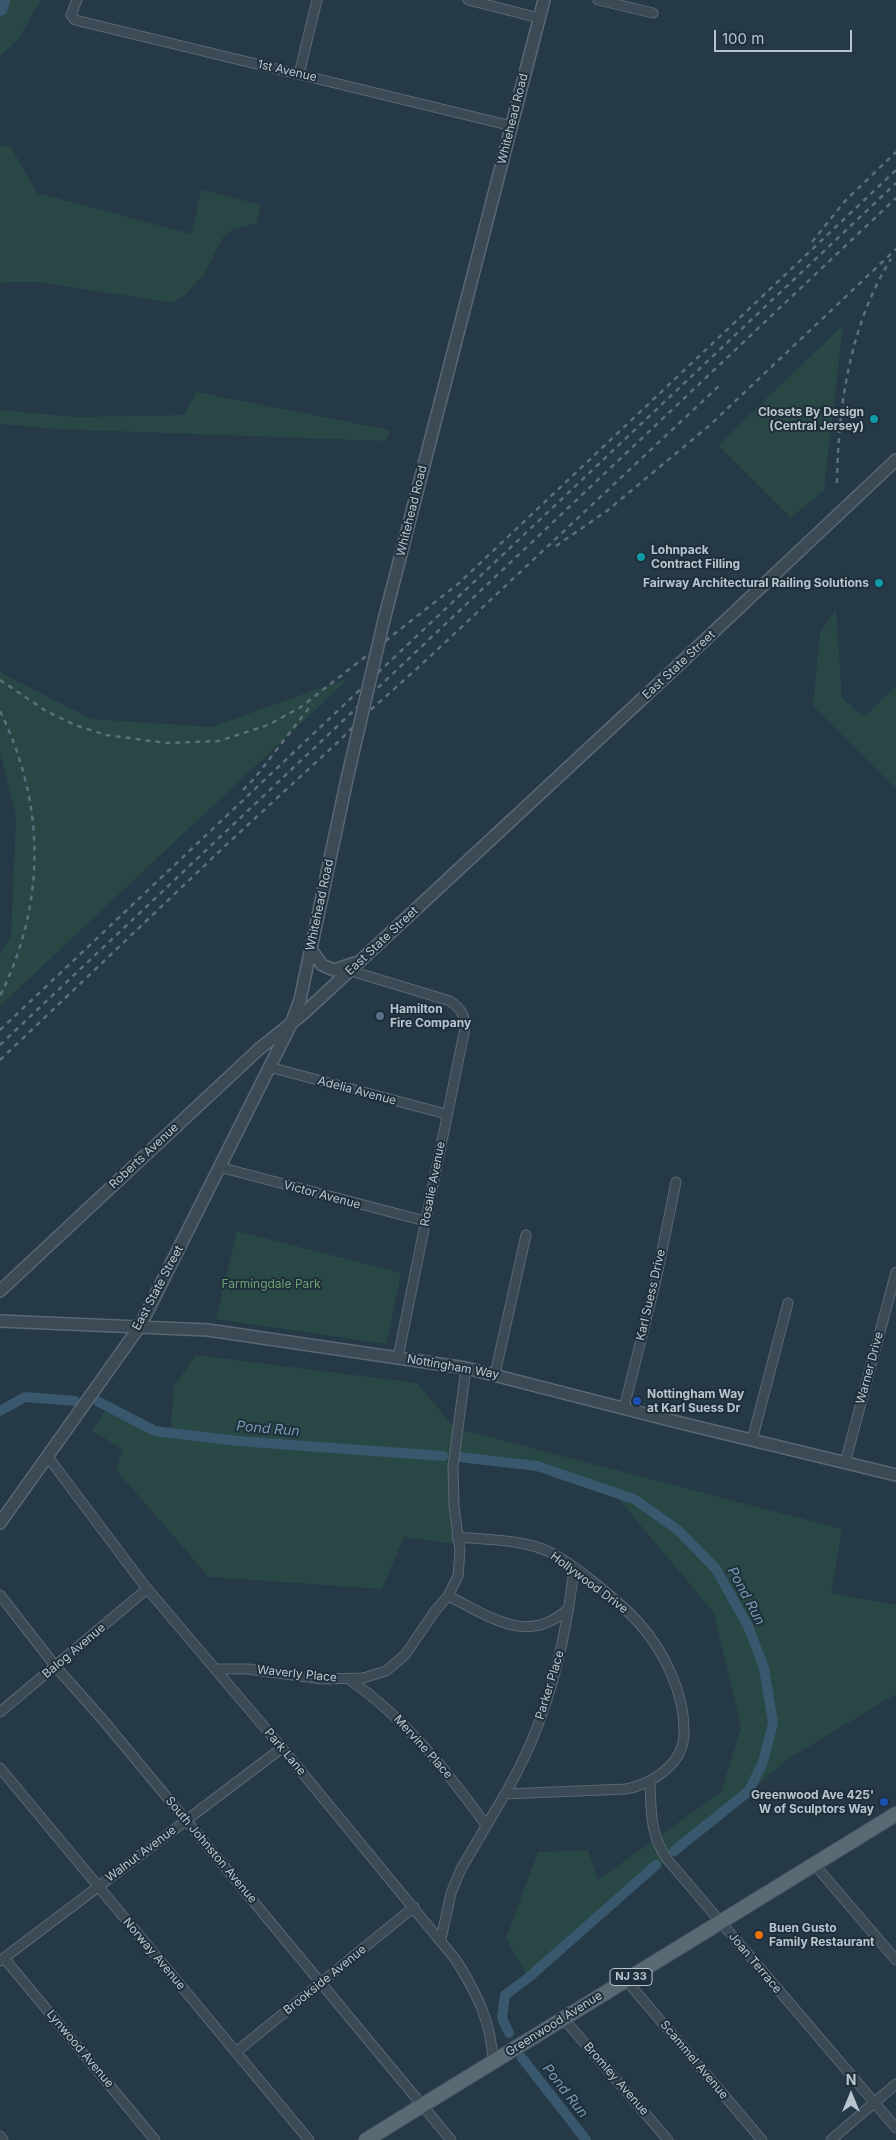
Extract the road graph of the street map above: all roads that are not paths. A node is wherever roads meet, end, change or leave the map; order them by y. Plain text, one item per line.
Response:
1 (317, 0) edge
2 (468, 0) edge
3 (544, 0) edge
4 (598, 0) edge
5 (75, 4) edge
6 (653, 13) dead end
7 (539, 18) junction
8 (299, 74) junction
9 (512, 126) junction
10 (896, 460) edge
11 (311, 949) junction
12 (360, 962) junction
13 (350, 971) junction
14 (291, 1024) junction
15 (269, 1067) junction
16 (446, 1114) junction
17 (219, 1167) junction
18 (676, 1182) dead end
19 (425, 1221) junction
20 (526, 1235) dead end
21 (896, 1272) edge
22 (0, 1291) edge
23 (788, 1303) dead end
24 (0, 1321) edge
25 (140, 1326) junction
26 (398, 1357) junction
27 (466, 1368) junction
28 (495, 1374) junction
29 (624, 1408) junction
30 (752, 1440) junction
31 (48, 1457) junction
32 (845, 1463) junction
33 (896, 1475) edge
34 (0, 1523) edge
35 (457, 1537) junction
36 (574, 1568) junction
37 (148, 1589) junction
38 (0, 1595) edge
39 (448, 1596) junction
40 (569, 1608) junction
41 (56, 1667) junction
42 (215, 1669) junction
43 (350, 1679) junction
44 (0, 1712) edge
45 (282, 1748) junction
46 (0, 1768) edge
47 (650, 1782) junction
48 (504, 1794) junction
49 (896, 1814) edge
50 (186, 1820) junction
51 (486, 1825) junction
52 (814, 1864) junction
53 (98, 1886) junction
54 (414, 1907) junction
55 (720, 1922) junction
56 (441, 1939) junction
57 (2, 1959) edge
58 (896, 1960) edge
59 (626, 1980) junction
60 (320, 1983) junction
61 (563, 2018) junction
62 (236, 2052) junction
63 (493, 2061) junction
64 (896, 2084) edge
65 (874, 2103) junction
66 (422, 2105) junction
67 (896, 2128) edge
68 (0, 2136) edge
69 (3, 2140) edge
70 (156, 2140) edge
71 (309, 2140) edge
72 (366, 2140) edge
73 (451, 2140) edge
74 (668, 2140) edge
75 (762, 2140) edge
76 (831, 2140) edge

1 - 8 street
2 - 7 street
3 - 7 street, Whitehead Road
4 - 6 street
5 - 8 street, 1st Avenue
7 - 9 street, Whitehead Road
8 - 9 street, 1st Avenue
9 - 11 street, Whitehead Road, bridge
10 - 12 street, East State Street
11 - 12 street
11 - 14 street, Whitehead Road
12 - 13 street, East State Street
13 - 14 street, East State Street
13 - 16 street, Rosalie Avenue
14 - 15 street, East State Street
14 - 22 street, Roberts Avenue
15 - 16 street, Adelia Avenue
15 - 17 street, East State Street
16 - 19 street, Rosalie Avenue
17 - 19 street, Victor Avenue
17 - 25 street, East State Street
18 - 29 street, Karl Suess Drive
19 - 26 street, Rosalie Avenue
20 - 28 street
21 - 32 street, Warner Drive
23 - 30 street
24 - 25 street, Nottingham Way
25 - 26 street, Nottingham Way
25 - 31 street, East State Street
26 - 27 street, Nottingham Way
27 - 28 street, Nottingham Way
27 - 35 street
28 - 29 street, Nottingham Way
29 - 30 street, Nottingham Way
30 - 32 street, Nottingham Way
31 - 34 street, East State Street
31 - 37 street, Park Lane
32 - 33 street, Nottingham Way
35 - 36 street, Hollywood Drive
35 - 39 street, Waverly Place
36 - 40 street, Parker Place
36 - 47 street, Hollywood Drive
37 - 41 street, Balog Avenue
37 - 42 street, Park Lane
38 - 41 street, South Johnston Avenue
39 - 40 street
39 - 43 street, Waverly Place
40 - 48 street, Parker Place
41 - 44 street, Balog Avenue
41 - 50 street, South Johnston Avenue
42 - 43 street, Waverly Place
42 - 45 street, Park Lane
43 - 51 street, Mervine Place
45 - 50 street, Walnut Avenue
45 - 54 street, Park Lane
46 - 53 street, Norway Avenue
47 - 48 street, Hollywood Drive
47 - 55 street, Joan Terrace
48 - 51 street
49 - 52 main road, Greenwood Avenue / NJ 33
50 - 53 street, Walnut Avenue
50 - 60 street, South Johnston Avenue
51 - 56 street
52 - 55 main road, Greenwood Avenue / NJ 33
52 - 58 street
53 - 57 street, Walnut Avenue
53 - 62 street, Norway Avenue
54 - 56 street, Park Lane
54 - 60 street, Brookside Avenue
55 - 59 main road, Greenwood Avenue / NJ 33
55 - 65 street, Joan Terrace
56 - 63 street, Park Lane
57 - 70 street, Lynwood Avenue
59 - 61 main road, Greenwood Avenue / NJ 33
59 - 75 street, Scammel Avenue
60 - 62 street, Brookside Avenue
60 - 66 street, South Johnston Avenue
61 - 63 main road, Greenwood Avenue / NJ 33
61 - 74 street, Bromley Avenue
62 - 71 street, Norway Avenue
63 - 66 main road, Greenwood Avenue / NJ 33
64 - 65 street
65 - 67 street, Joan Terrace
65 - 76 street
66 - 72 main road, Greenwood Avenue / NJ 33
66 - 73 street, South Johnston Avenue
68 - 69 street

